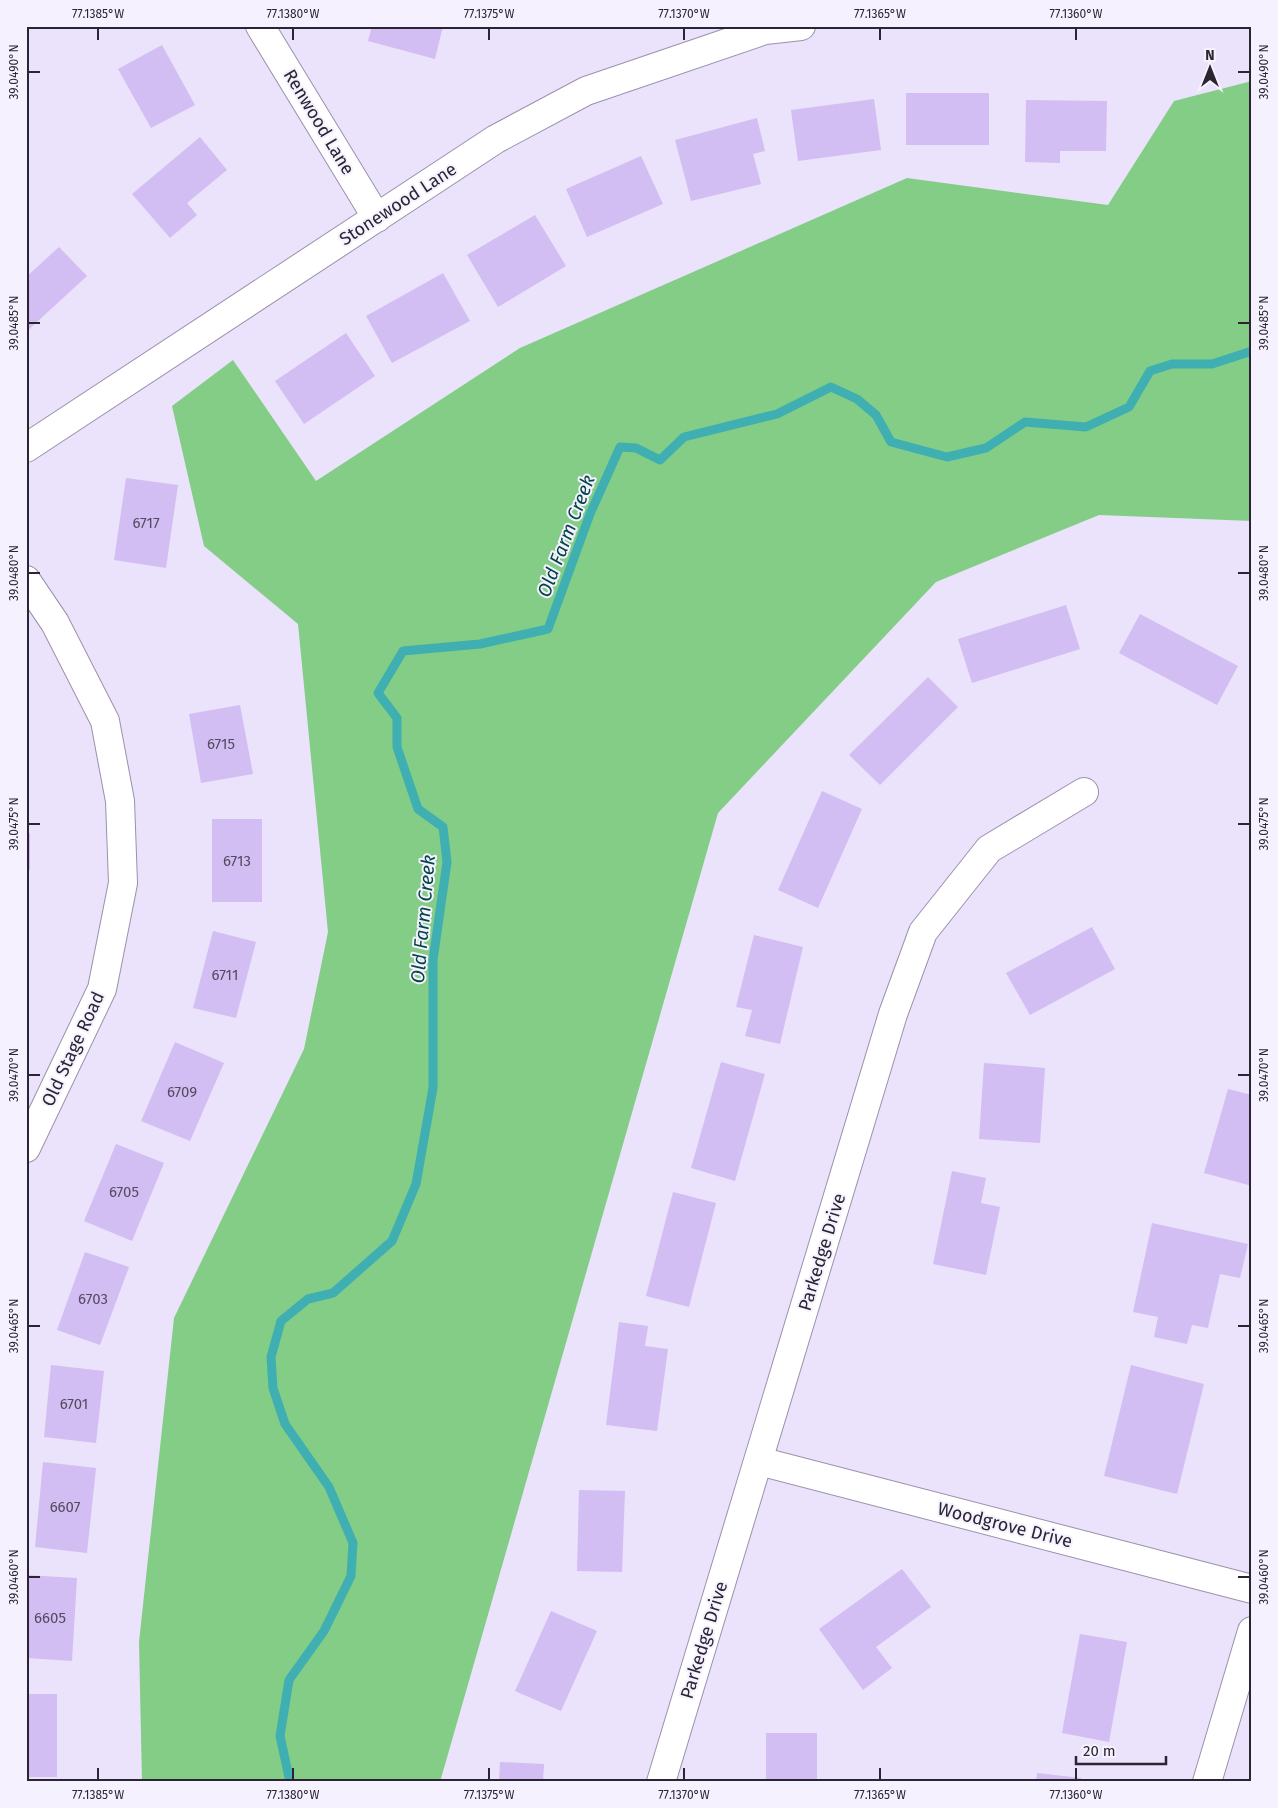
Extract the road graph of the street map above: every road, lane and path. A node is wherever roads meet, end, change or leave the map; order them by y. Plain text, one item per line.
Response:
1 (260, 26) edge
2 (801, 26) edge
3 (377, 218) junction
4 (26, 448) edge
5 (26, 580) edge
6 (1084, 792) dead end
7 (26, 1148) edge
8 (759, 1461) junction
9 (1252, 1589) edge
10 (1252, 1631) edge
11 (661, 1782) edge
12 (1207, 1782) edge

1 - 3 street, Renwood Lane
2 - 3 street, Stonewood Lane
3 - 4 street, Stonewood Lane
5 - 7 street, Old Stage Road
6 - 8 street, Parkedge Drive
8 - 9 street, Woodgrove Drive
8 - 11 street, Parkedge Drive
10 - 12 street

